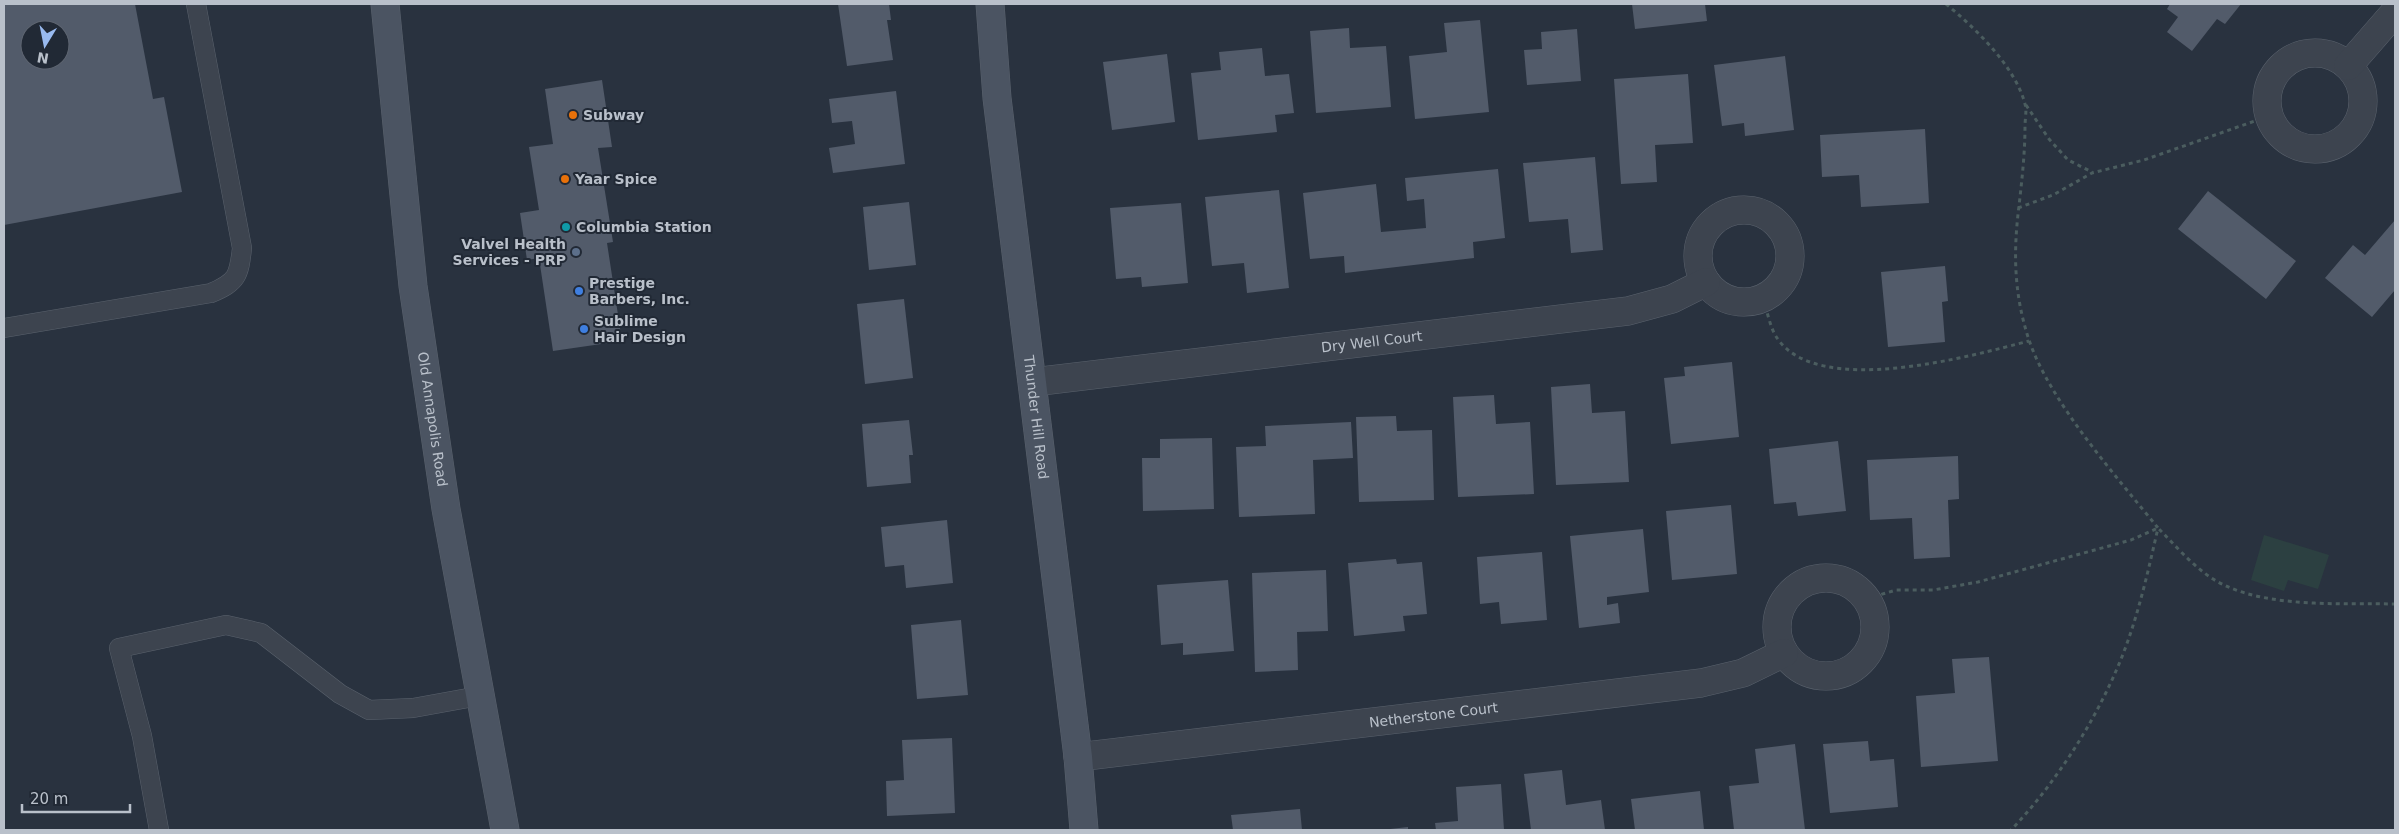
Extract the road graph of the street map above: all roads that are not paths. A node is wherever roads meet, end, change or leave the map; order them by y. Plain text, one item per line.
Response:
1 (196, 4) edge
2 (385, 4) edge
3 (994, 4) edge
4 (2395, 12) edge
5 (2348, 66) junction
6 (1706, 282) junction
7 (4, 328) edge
8 (1033, 382) junction
9 (1784, 654) junction
10 (479, 696) junction
11 (1078, 757) junction
12 (159, 830) edge
13 (505, 830) edge
14 (1084, 830) edge

1 - 7 lane
2 - 10 street, Old Annapolis Road
3 - 8 street, Thunder Hill Road
4 - 5 street
5 - 5 street
6 - 6 street
6 - 8 street, Dry Well Court
8 - 11 street, Thunder Hill Road
9 - 9 street
9 - 11 street, Netherstone Court
10 - 12 lane
10 - 13 street, Old Annapolis Road
11 - 14 street, Thunder Hill Road

